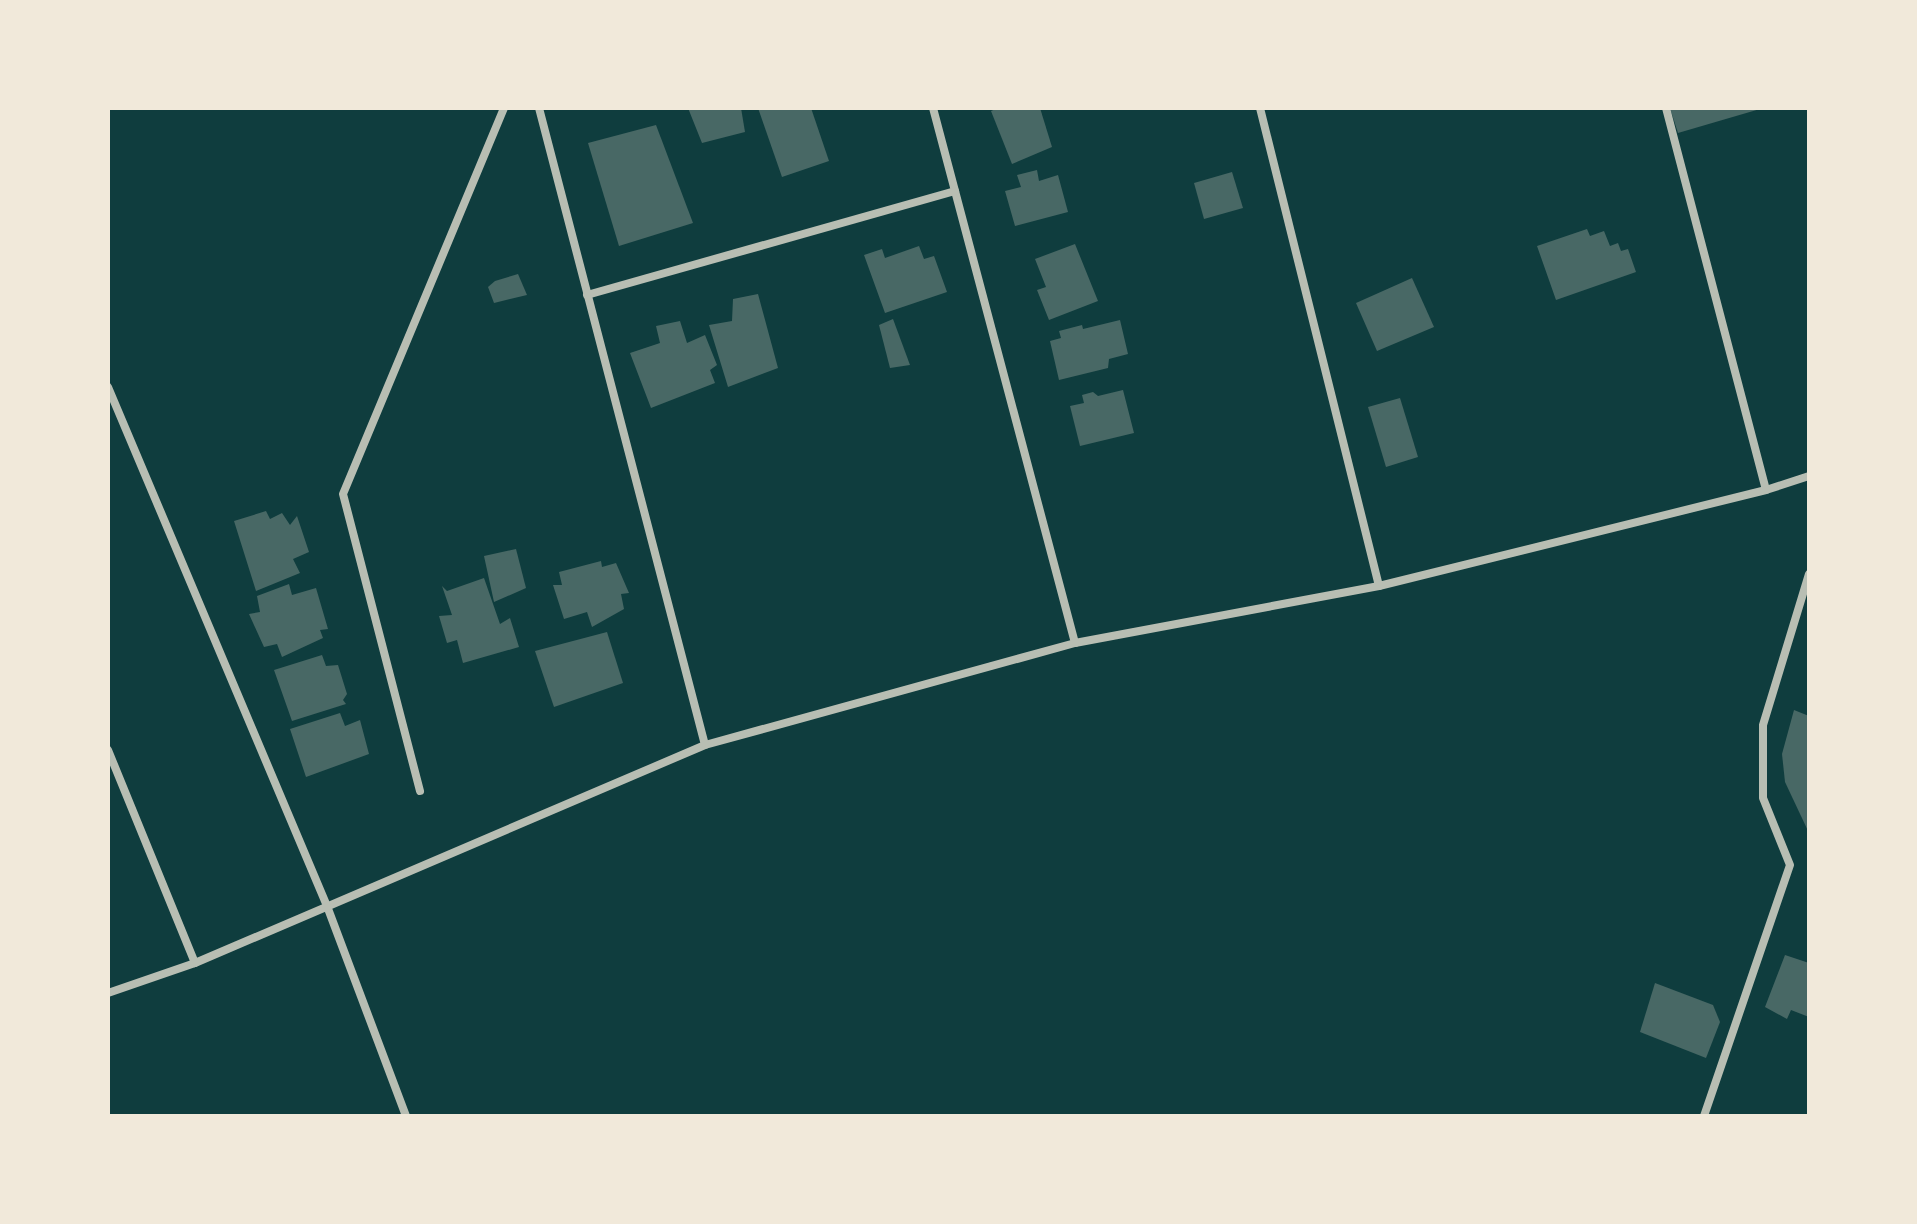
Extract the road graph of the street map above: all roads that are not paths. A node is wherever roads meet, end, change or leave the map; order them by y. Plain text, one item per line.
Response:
1 (504, 108) edge
2 (539, 108) edge
3 (933, 108) edge
4 (1260, 108) edge
5 (1666, 108) edge
6 (955, 191) junction
7 (587, 295) junction
8 (108, 387) edge
9 (1809, 476) edge
10 (1766, 490) junction
11 (1809, 574) edge
12 (1379, 586) junction
13 (1075, 643) junction
14 (705, 745) junction
15 (108, 750) edge
16 (420, 791) dead end
17 (327, 906) junction
18 (195, 963) junction
19 (108, 993) edge
20 (406, 1116) edge
21 (1704, 1116) edge

1 - 16 street
2 - 7 street
3 - 6 street
4 - 12 street
5 - 10 street
6 - 7 street
6 - 13 street
7 - 14 street
8 - 17 street
9 - 10 street
10 - 12 street
11 - 21 street
12 - 13 street
13 - 14 street
14 - 17 street
15 - 18 street
17 - 18 street
17 - 20 street
18 - 19 street

